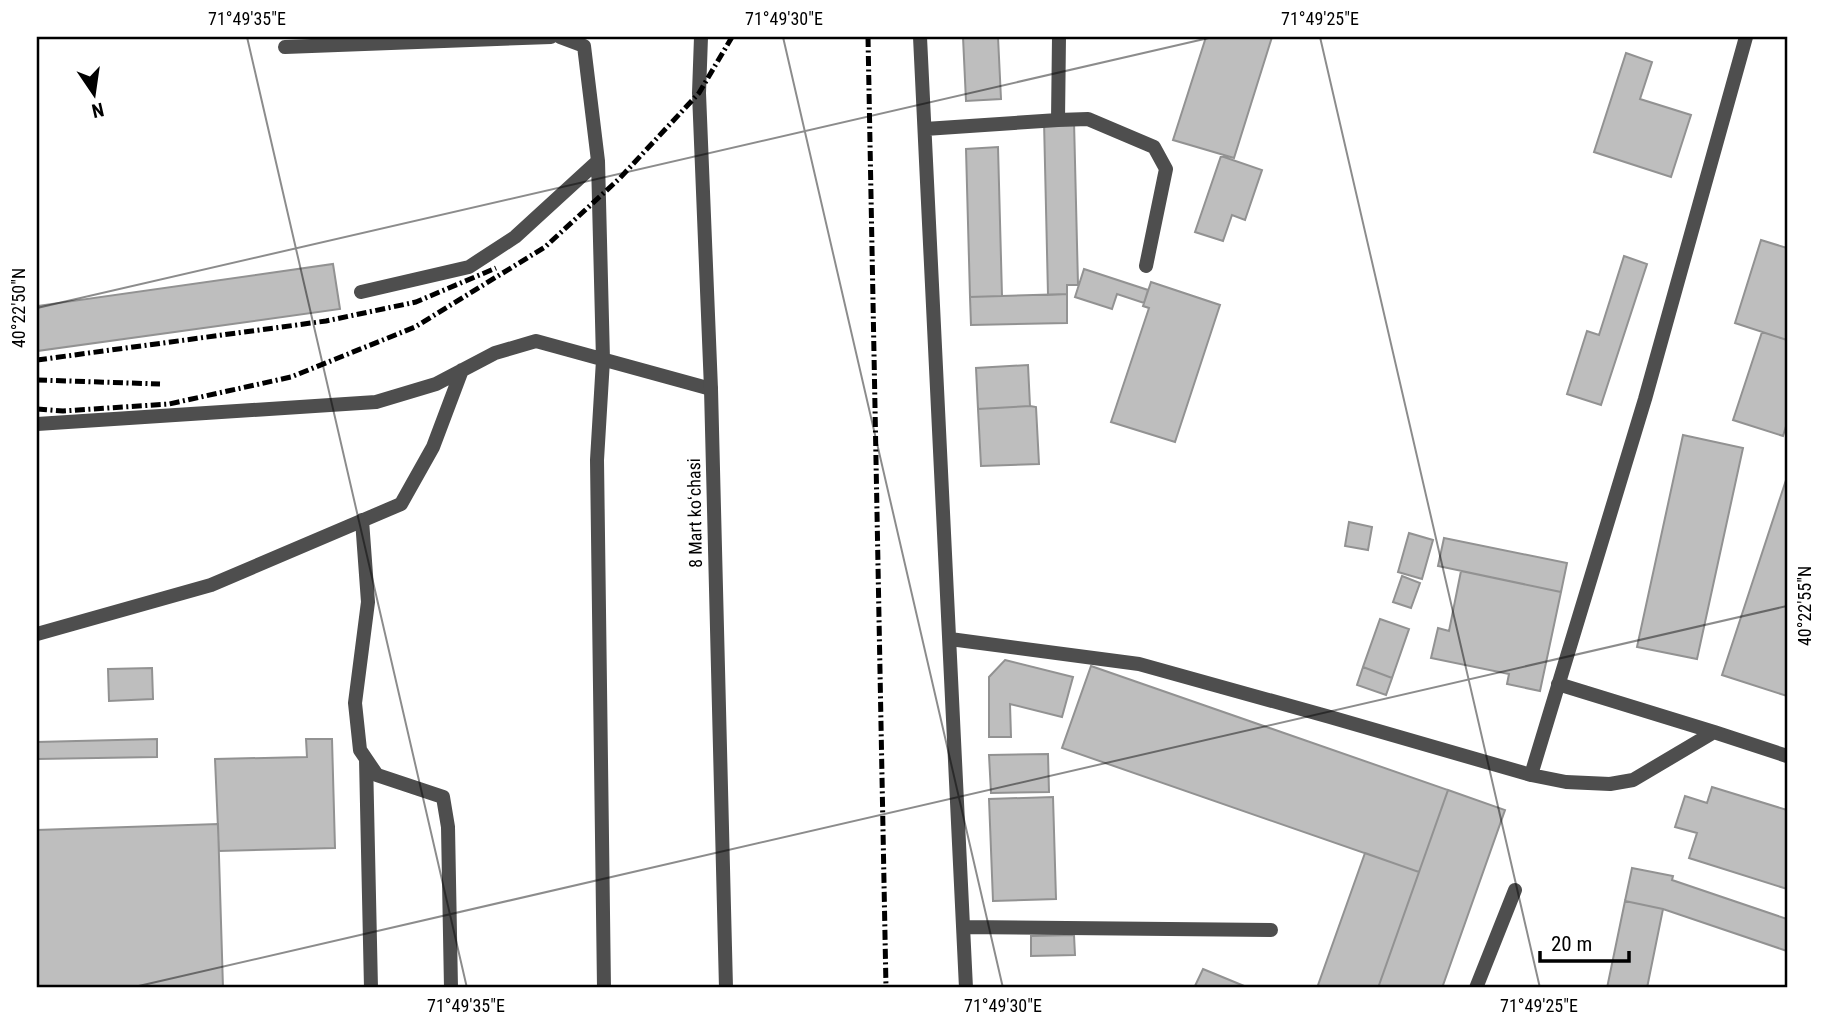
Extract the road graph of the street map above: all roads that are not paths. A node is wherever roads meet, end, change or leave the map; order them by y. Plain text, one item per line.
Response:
1 (551, 37) edge
2 (560, 37) edge
3 (701, 37) edge
4 (920, 37) edge
5 (1059, 37) edge
6 (1746, 37) edge
7 (285, 47) dead end
8 (1058, 120) junction
9 (925, 129) junction
10 (598, 161) junction
11 (1146, 266) dead end
12 (361, 292) dead end
13 (603, 360) junction
14 (462, 370) junction
15 (711, 389) junction
16 (37, 425) edge
17 (362, 520) junction
18 (37, 634) edge
19 (950, 639) junction
20 (1558, 684) junction
21 (1714, 733) junction
22 (1787, 756) edge
23 (366, 758) junction
24 (1531, 775) junction
25 (1515, 890) dead end
26 (963, 927) junction
27 (1271, 930) dead end
28 (371, 988) edge
29 (452, 988) edge
30 (604, 988) edge
31 (726, 988) edge
32 (966, 988) edge
33 (1476, 988) edge

1 - 7 street
2 - 10 street
3 - 15 street, 8 Mart koʻchasi
4 - 9 street
5 - 8 street
6 - 20 street
8 - 9 street
8 - 11 street
9 - 19 street
10 - 12 street
10 - 13 street
13 - 14 street
13 - 15 street
13 - 30 street
14 - 16 street
14 - 17 street
15 - 31 street, 8 Mart koʻchasi
17 - 18 street
17 - 23 street
19 - 24 street
19 - 26 street
20 - 21 street
20 - 24 street
21 - 22 street
21 - 24 street
23 - 28 street
23 - 29 street
25 - 33 street
26 - 27 street
26 - 32 street

